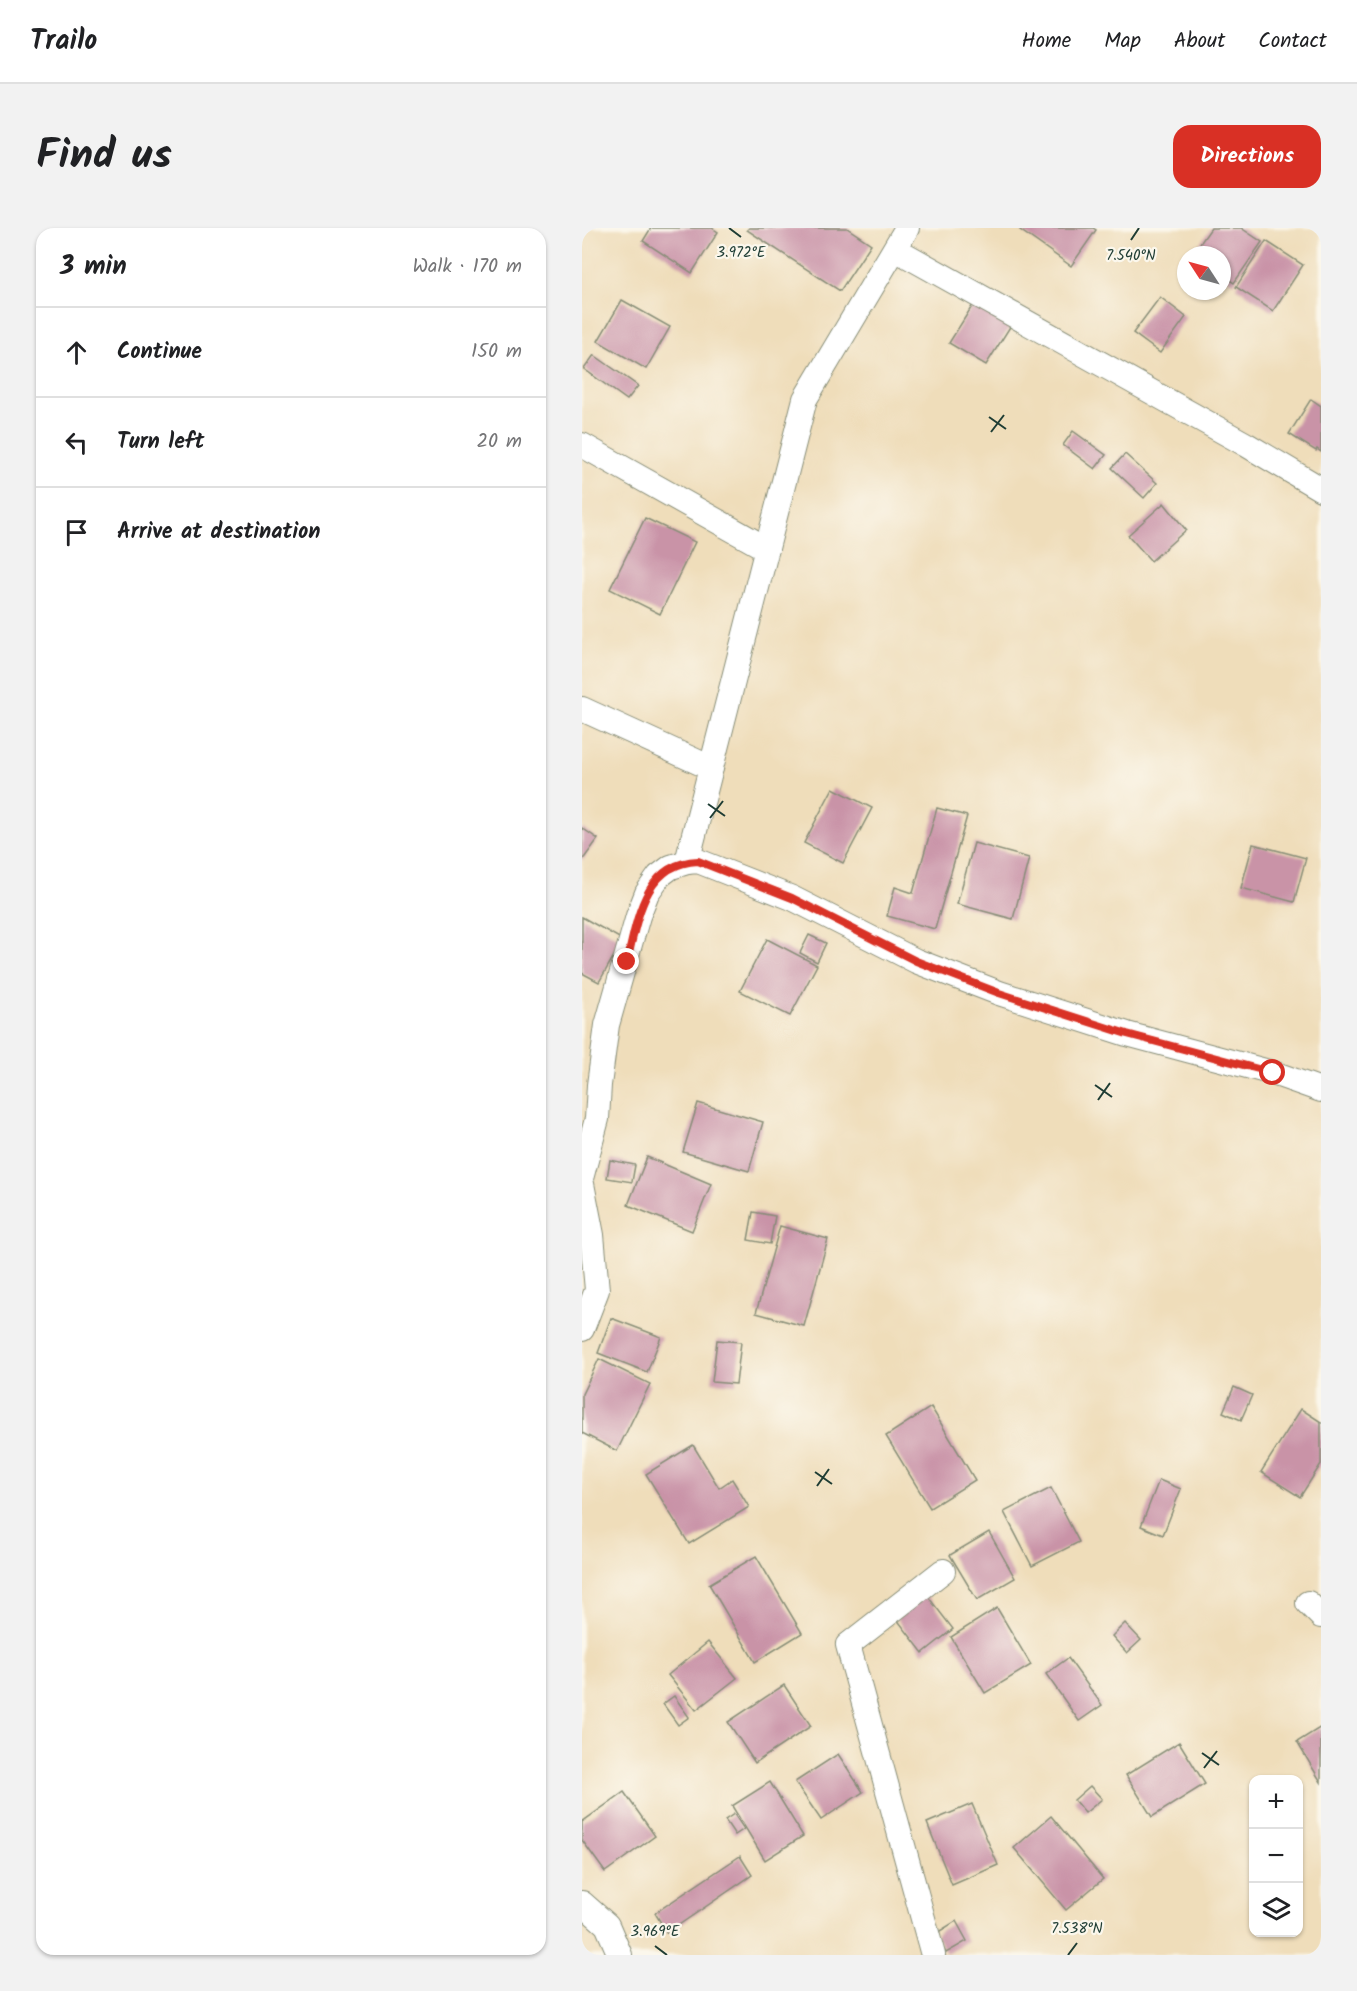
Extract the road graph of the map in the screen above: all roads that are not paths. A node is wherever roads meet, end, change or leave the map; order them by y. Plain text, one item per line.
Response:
1 (907, 228) edge
2 (895, 249) junction
3 (582, 445) edge
4 (1321, 489) edge
5 (767, 549) junction
6 (582, 709) edge
7 (711, 768) junction
8 (687, 862) junction
9 (1321, 1090) edge
10 (582, 1175) edge
11 (582, 1184) edge
12 (582, 1329) edge
13 (943, 1570) dead end
14 (582, 1903) edge
15 (620, 1955) edge
16 (933, 1955) edge

1 - 2 street
2 - 4 street
2 - 5 street
3 - 5 street
5 - 7 street
6 - 7 street
7 - 8 street
8 - 9 street
8 - 10 street
11 - 12 street
13 - 16 street
14 - 15 street

